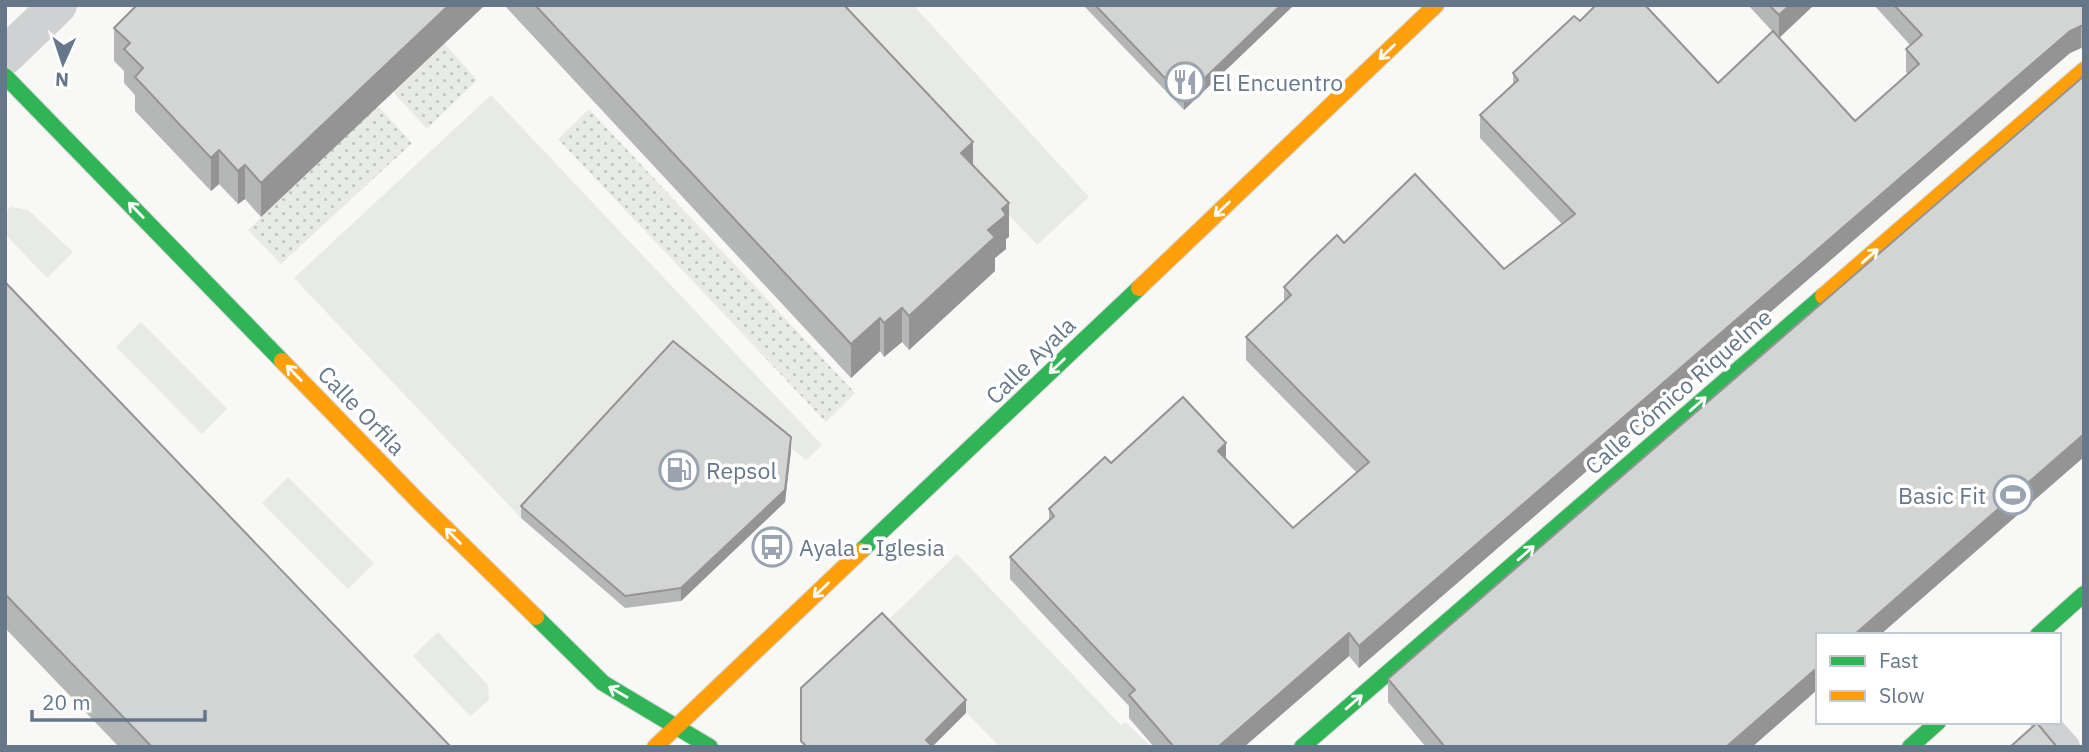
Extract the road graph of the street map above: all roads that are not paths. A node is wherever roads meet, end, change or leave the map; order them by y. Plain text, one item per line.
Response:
1 (58, 5) edge
2 (1436, 5) edge
3 (5, 56) edge
4 (2084, 70) edge
5 (5, 76) edge
6 (2080, 607) edge
7 (2041, 633) edge
8 (1936, 724) edge
9 (2046, 724) edge
10 (677, 726) junction
11 (655, 747) edge
12 (710, 747) edge
13 (1302, 747) edge
14 (1910, 747) edge
15 (2066, 747) edge

1 - 3 street
2 -> 10 street, Calle Ayala
13 -> 4 street, Calle Cómico Riquelme
10 -> 5 street, Calle Orfila
6 - 7 street
8 - 14 street
9 - 15 lane
10 - 11 street, Calle Ayala
10 - 12 street, Calle Orfila

